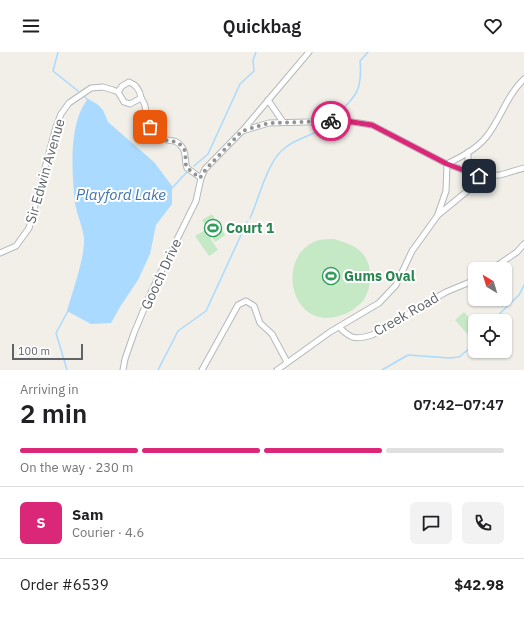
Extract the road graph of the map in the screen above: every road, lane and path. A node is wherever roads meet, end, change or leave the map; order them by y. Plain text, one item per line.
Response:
1 (309, 52) edge
2 (524, 79) edge
3 (118, 92) junction
4 (141, 98) junction
5 (268, 100) junction
6 (282, 122) junction
7 (242, 131) junction
8 (468, 152) junction
9 (447, 164) junction
10 (524, 168) edge
11 (468, 172) junction
12 (491, 176) junction
13 (200, 178) junction
14 (438, 215) junction
15 (524, 244) edge
16 (0, 253) edge
17 (502, 262) edge
18 (468, 283) edge
19 (339, 327) junction
20 (287, 362) junction
21 (123, 370) edge
22 (202, 370) edge
23 (277, 370) edge

1 - 5 street
2 - 8 street
3 - 4 street, Sir Edwin Avenue
3 - 4 street
3 - 16 street, Sir Edwin Avenue
4 - 13 street
5 - 6 street
5 - 7 street
6 - 7 street
6 - 9 street
7 - 13 street
8 - 9 street
8 - 11 street
9 - 11 street
9 - 14 street
10 - 12 street
11 - 12 street
12 - 14 street
13 - 21 street, Gooch Drive
14 - 19 street
15 - 17 street
18 - 19 street, Creek Road
19 - 20 street
20 - 22 street
20 - 23 street

